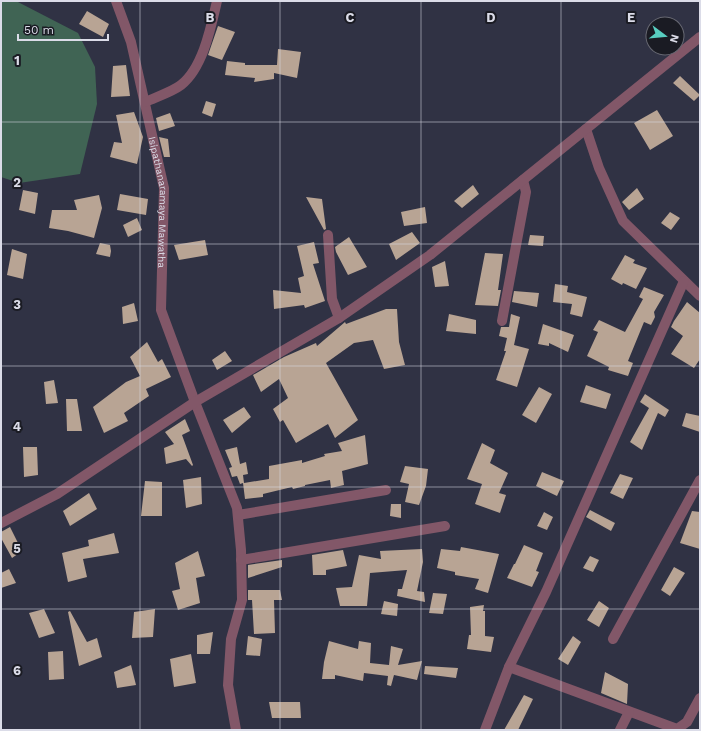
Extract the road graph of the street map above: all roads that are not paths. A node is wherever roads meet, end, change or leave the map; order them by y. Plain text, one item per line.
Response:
1 (116, 1) edge
2 (217, 1) edge
3 (700, 37) edge
4 (145, 102) junction
5 (586, 129) junction
6 (523, 180) junction
7 (328, 235) dead end
8 (684, 281) junction
9 (700, 296) edge
10 (339, 318) junction
11 (502, 321) dead end
12 (195, 402) junction
13 (700, 480) edge
14 (386, 490) dead end
15 (238, 515) junction
16 (1, 523) edge
17 (445, 526) dead end
18 (241, 560) junction
19 (613, 639) dead end
20 (509, 667) junction
21 (700, 698) edge
22 (629, 712) junction
23 (236, 730) edge
24 (485, 730) edge
25 (620, 730) edge

1 - 4 street, Isipathanaramaya Mawatha
2 - 4 street
3 - 5 street
4 - 12 street, Isipathanaramaya Mawatha
5 - 6 street
5 - 8 street
6 - 10 street
6 - 11 street
7 - 10 street
8 - 9 street
8 - 20 street
10 - 12 street
12 - 15 street, Isipathanaramaya Mawatha
12 - 16 street
13 - 19 street
14 - 15 street
15 - 18 street, Isipathanaramaya Mawatha
17 - 18 street
18 - 23 street, Isipathanaramaya Mawatha
20 - 22 street
20 - 24 street
21 - 22 street
22 - 25 street

